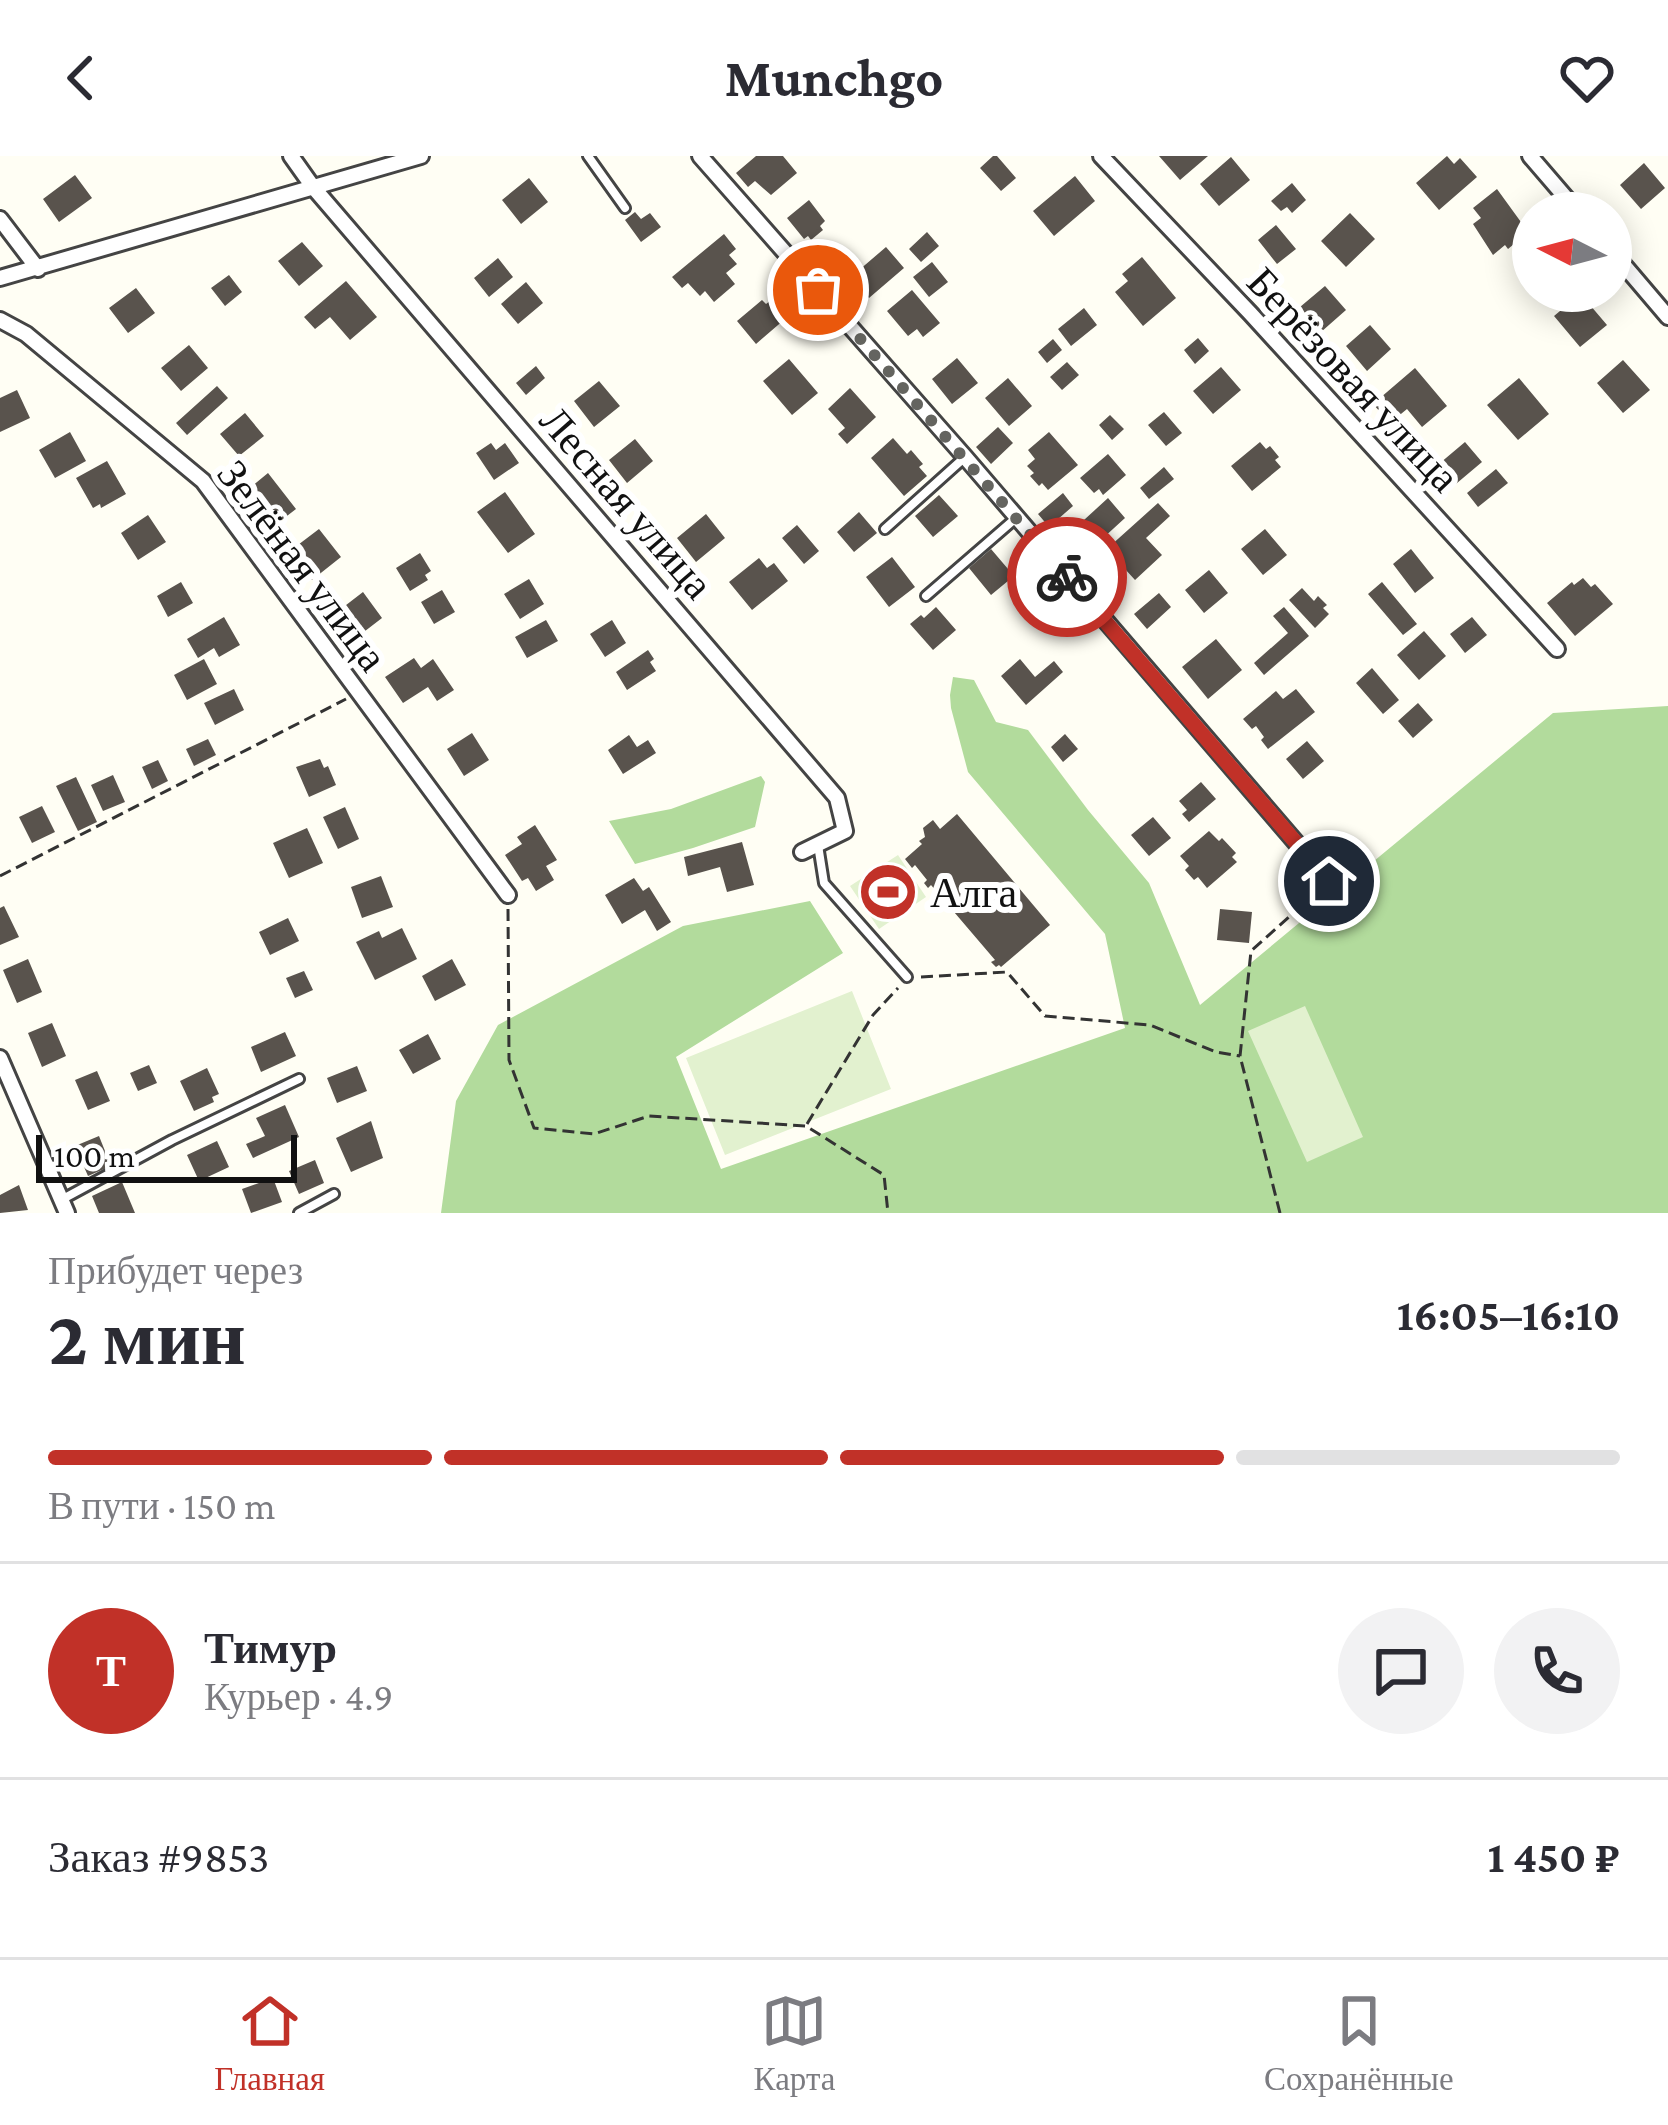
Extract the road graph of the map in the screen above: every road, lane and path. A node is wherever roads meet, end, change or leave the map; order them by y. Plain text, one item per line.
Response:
1 (291, 156) edge
2 (421, 156) edge
3 (588, 156) edge
4 (700, 156) edge
5 (1101, 156) edge
6 (1530, 156) edge
7 (313, 187) junction
8 (1561, 192) edge
9 (625, 208) dead end
10 (0, 219) edge
11 (38, 269) junction
12 (1632, 274) edge
13 (0, 278) edge
14 (1668, 316) edge
15 (0, 320) edge
16 (965, 457) junction
17 (1016, 518) junction
18 (885, 529) dead end
19 (926, 596) dead end
20 (1557, 649) dead end
21 (359, 693) junction
22 (818, 844) junction
23 (802, 852) dead end
24 (0, 875) edge
25 (1329, 881) joint
26 (508, 895) joint
27 (907, 977) junction
28 (1240, 1056) junction
29 (0, 1058) edge
30 (299, 1079) dead end
31 (806, 1126) junction
32 (334, 1194) dead end
33 (64, 1206) edge
34 (299, 1213) edge
35 (888, 1213) edge
36 (1280, 1213) edge

1 - 7 street
2 - 7 street
3 - 9 lane
4 - 16 street
5 - 20 street, Берёзовая улица
6 - 8 street
7 - 11 street
7 - 22 street, Лесная улица
10 - 11 street
11 - 13 street
12 - 14 street
15 - 21 street, Зелёная улица
16 - 17 street
16 - 18 lane
17 - 19 lane
17 - 25 street
21 - 24 path
21 - 26 street, Зелёная улица
22 - 23 street
22 - 27 lane
25 - 28 path
26 - 31 path
27 - 28 path
27 - 31 path
28 - 36 path
29 - 33 street
30 - 33 lane
31 - 35 path
32 - 34 lane

